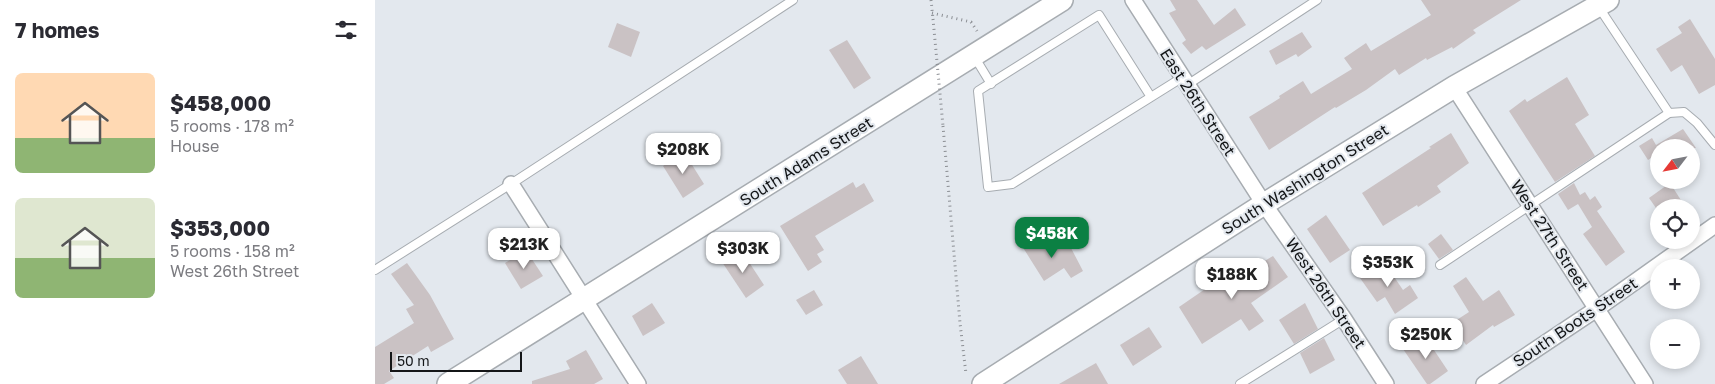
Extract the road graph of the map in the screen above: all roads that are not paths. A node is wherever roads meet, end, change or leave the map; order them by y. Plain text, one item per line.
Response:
1 (793, 0) edge
2 (1062, 0) edge
3 (1133, 0) edge
4 (1317, 0) edge
5 (1603, 3) edge
6 (974, 56) junction
7 (1185, 81) junction
8 (991, 84) junction
9 (1454, 87) junction
10 (1151, 97) junction
11 (1669, 113) junction
12 (1715, 145) edge
13 (511, 184) junction
14 (1264, 204) junction
15 (1531, 204) junction
16 (1715, 225) edge
17 (1440, 265) dead end
18 (375, 270) edge
19 (585, 299) junction
20 (1597, 308) junction
21 (1344, 319) junction
22 (984, 380) edge
23 (448, 384) edge
24 (638, 384) edge
25 (1240, 384) edge
26 (1386, 384) edge
27 (1484, 384) edge
28 (1645, 384) edge

1 - 13 lane
2 - 6 main road, South Adams Street
3 - 7 street, East 26th Street
4 - 7 lane
5 - 9 main road, South Washington Street
5 - 11 lane
6 - 8 lane
6 - 19 main road, South Adams Street
7 - 10 lane
7 - 14 street, East 26th Street
8 - 10 lane
8 - 10 lane
9 - 14 main road, South Washington Street
9 - 15 street, West 27th Street
11 - 12 lane
11 - 15 lane
13 - 18 lane
13 - 19 street
14 - 21 street, West 26th Street
14 - 22 main road, South Washington Street
15 - 17 lane
15 - 20 street, West 27th Street
16 - 20 street, South Boots Street
19 - 23 main road, South Adams Street
19 - 24 street
20 - 27 street, South Boots Street
20 - 28 street, West 27th Street
21 - 25 lane
21 - 26 street, West 26th Street

